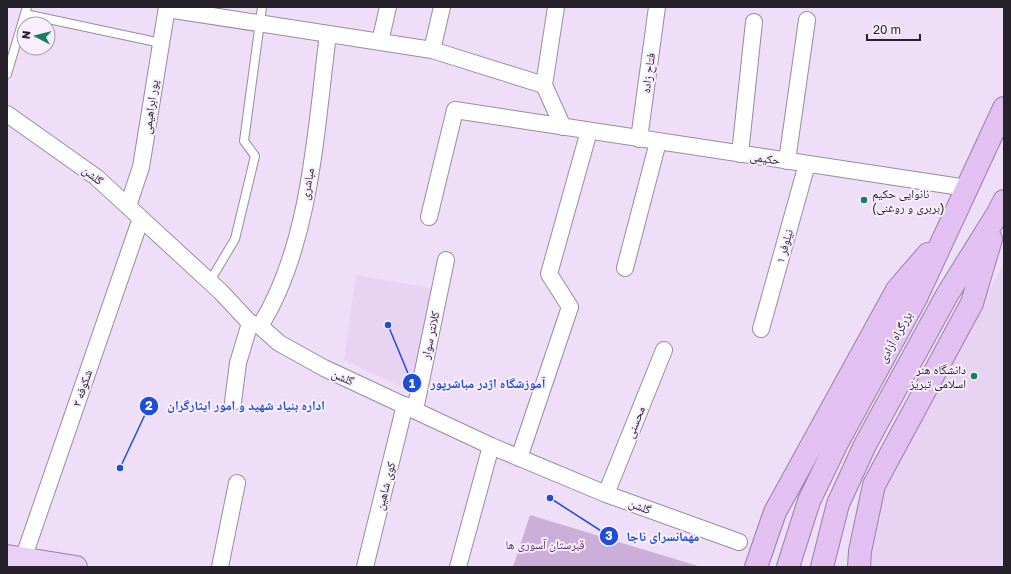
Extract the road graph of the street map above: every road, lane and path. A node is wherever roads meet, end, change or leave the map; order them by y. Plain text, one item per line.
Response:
1 (262, 7) edge
2 (388, 7) edge
3 (442, 7) edge
4 (556, 7) edge
5 (657, 7) edge
6 (167, 8) edge
7 (26, 11) edge
8 (807, 20) dead end
9 (754, 22) dead end
10 (260, 23) junction
11 (328, 34) junction
12 (380, 42) junction
13 (161, 43) junction
14 (432, 50) junction
15 (7, 74) edge
16 (544, 86) junction
17 (1004, 108) edge
18 (7, 114) edge
19 (563, 127) junction
20 (588, 131) junction
21 (639, 139) junction
22 (658, 142) junction
23 (740, 154) junction
24 (787, 161) junction
25 (807, 164) junction
26 (967, 188) junction
27 (128, 206) junction
28 (1001, 207) edge
29 (429, 217) dead end
30 (141, 218) junction
31 (947, 232) junction
32 (446, 260) dead end
33 (625, 268) dead end
34 (210, 282) junction
35 (255, 325) junction
36 (761, 329) dead end
37 (664, 350) dead end
38 (233, 402) dead end
39 (410, 407) junction
40 (491, 446) junction
41 (519, 458) junction
42 (237, 483) dead end
43 (606, 494) junction
44 (739, 542) dead end
45 (15, 557) edge
46 (76, 567) edge
47 (220, 567) edge
48 (365, 567) edge
49 (458, 567) edge
50 (756, 567) edge
51 (788, 567) edge
52 (822, 567) edge
53 (859, 567) edge

1 - 10 lane
2 - 12 street
3 - 14 street
4 - 16 street
5 - 21 street, فتاح زاده
6 - 10 street
6 - 13 street, پور ابراهیمی
7 - 13 lane
7 - 15 lane
8 - 24 street
9 - 23 street
10 - 11 street
10 - 34 lane
11 - 12 street
11 - 35 street, مباشری
12 - 14 street
13 - 27 street, پور ابراهیمی
14 - 16 street
16 - 19 street
17 - 26 highway, بزرگراه آزادی
18 - 27 street, گلشن
19 - 20 street, حکیمی
19 - 29 street, حکیمی
20 - 21 street, حکیمی
20 - 41 street
21 - 22 street, حکیمی
22 - 23 street, حکیمی
22 - 33 street
23 - 24 street, حکیمی
24 - 25 street, حکیمی
25 - 26 street, حکیمی
25 - 36 street, نیلوفر ۱
26 - 31 highway, بزرگراه آزادی
27 - 30 street, گلشن
28 - 52 highway
28 - 53 highway
30 - 34 street, گلشن
30 - 45 street, شکوفه ۳
31 - 50 highway
31 - 51 highway, بزرگراه آزادی
32 - 39 street, کلانتر سوار
34 - 35 street, گلشن
35 - 38 street, مباشری
35 - 39 street, گلشن
37 - 43 street, محسنی
39 - 40 street, گلشن
39 - 48 street, کوی شاهین
40 - 41 street, گلشن
40 - 49 street
41 - 43 street, گلشن
42 - 47 street
43 - 44 street, گلشن
45 - 46 main road

